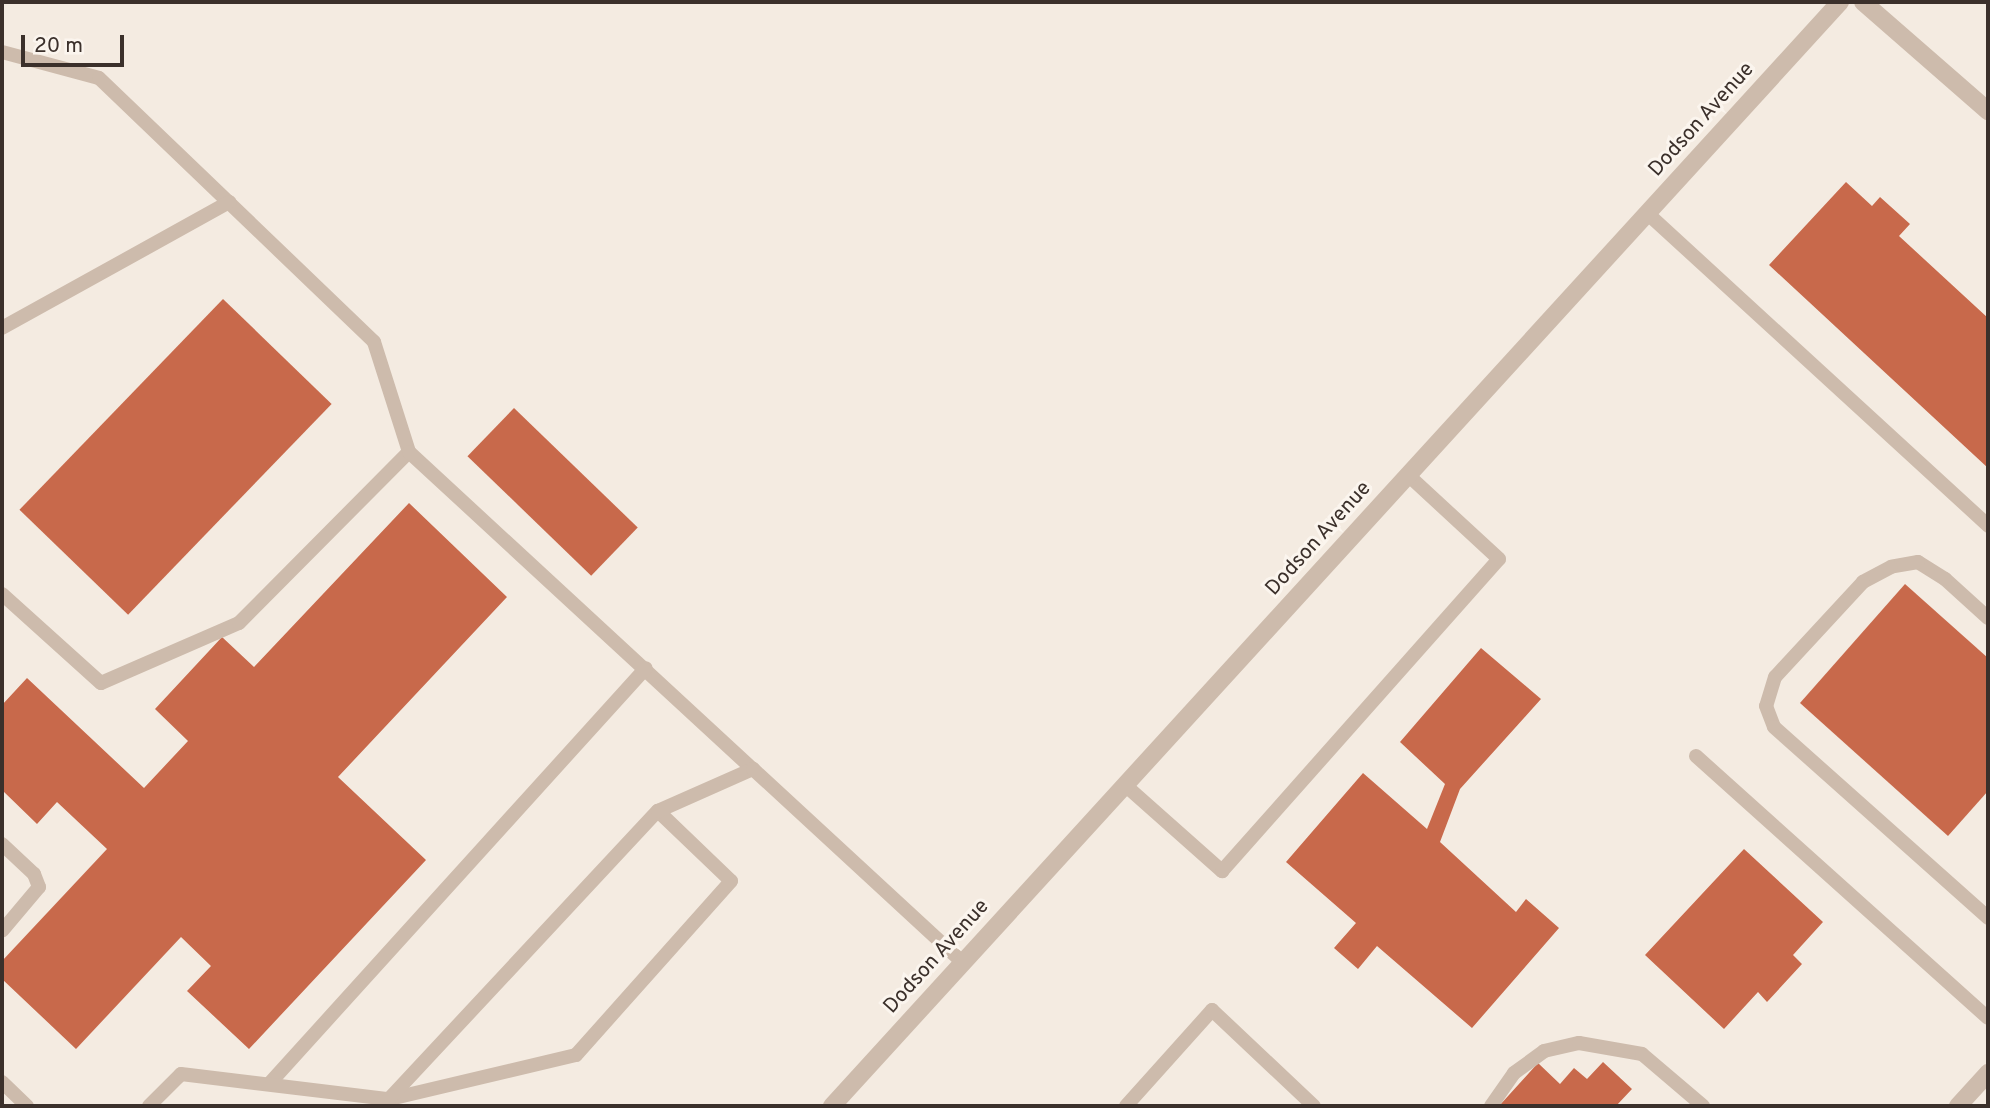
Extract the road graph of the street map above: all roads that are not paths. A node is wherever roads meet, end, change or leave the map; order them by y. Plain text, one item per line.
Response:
1 (1840, 2) edge
2 (1863, 2) edge
3 (2, 52) edge
4 (1988, 111) edge
5 (229, 202) junction
6 (1647, 213) junction
7 (2, 328) edge
8 (409, 452) junction
9 (1408, 475) junction
10 (1988, 527) edge
11 (2, 594) edge
12 (1988, 618) edge
13 (646, 668) junction
14 (1696, 756) dead end
15 (753, 769) junction
16 (1125, 785) junction
17 (658, 811) junction
18 (2, 844) edge
19 (1988, 918) edge
20 (2, 931) edge
21 (963, 962) junction
22 (1988, 1018) edge
23 (1988, 1073) edge
24 (2, 1082) edge
25 (269, 1084) junction
26 (389, 1099) junction
27 (27, 1106) edge
28 (149, 1106) edge
29 (832, 1106) edge
30 (1126, 1106) edge
31 (1314, 1106) edge
32 (1490, 1106) edge
33 (1703, 1106) edge
34 (1958, 1106) edge

1 - 6 street, Dodson Avenue
2 - 4 street
3 - 5 lane
5 - 7 lane
5 - 8 lane
6 - 9 street, Dodson Avenue
6 - 10 lane
8 - 11 lane
8 - 13 lane
9 - 16 street, Dodson Avenue
9 - 16 lane
12 - 19 lane
13 - 15 lane
13 - 25 lane
14 - 22 lane
15 - 17 lane
15 - 21 lane
16 - 21 street, Dodson Avenue
17 - 26 lane
17 - 26 lane
18 - 20 lane
21 - 29 street, Dodson Avenue
23 - 34 street
24 - 27 lane
25 - 26 lane
25 - 28 lane
30 - 31 lane
32 - 33 lane

